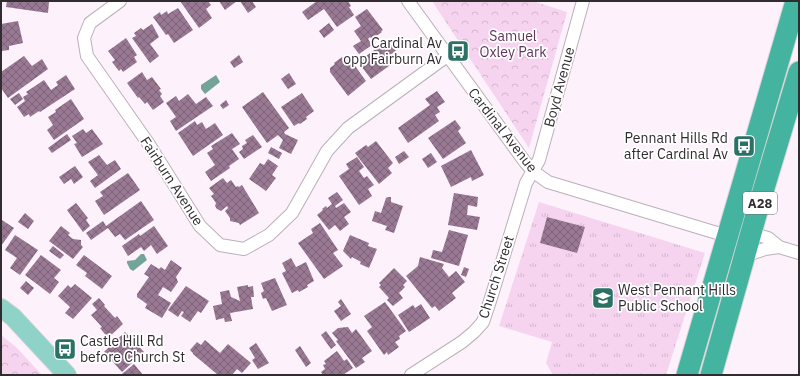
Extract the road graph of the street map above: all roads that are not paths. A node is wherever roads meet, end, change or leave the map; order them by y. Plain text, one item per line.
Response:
1 (120, 1) edge
2 (408, 1) edge
3 (583, 1) edge
4 (796, 1) edge
5 (447, 56) junction
6 (799, 72) edge
7 (534, 172) junction
8 (736, 244) junction
9 (779, 247) junction
10 (799, 253) edge
11 (1, 308) edge
12 (67, 375) edge
13 (411, 375) edge
14 (687, 375) edge
15 (711, 375) edge

1 - 5 street, Fairburn Avenue
2 - 5 street, Cardinal Avenue
3 - 7 street, Boyd Avenue
4 - 8 highway, A28
5 - 7 street, Cardinal Avenue
6 - 8 highway, A28
7 - 8 street, Cardinal Avenue
7 - 13 street, Church Street
8 - 9 street, Cardinal Avenue
8 - 9 street, Cardinal Avenue
8 - 14 highway, A28
8 - 15 highway, A28
9 - 10 street, Cardinal Avenue
11 - 12 main road

